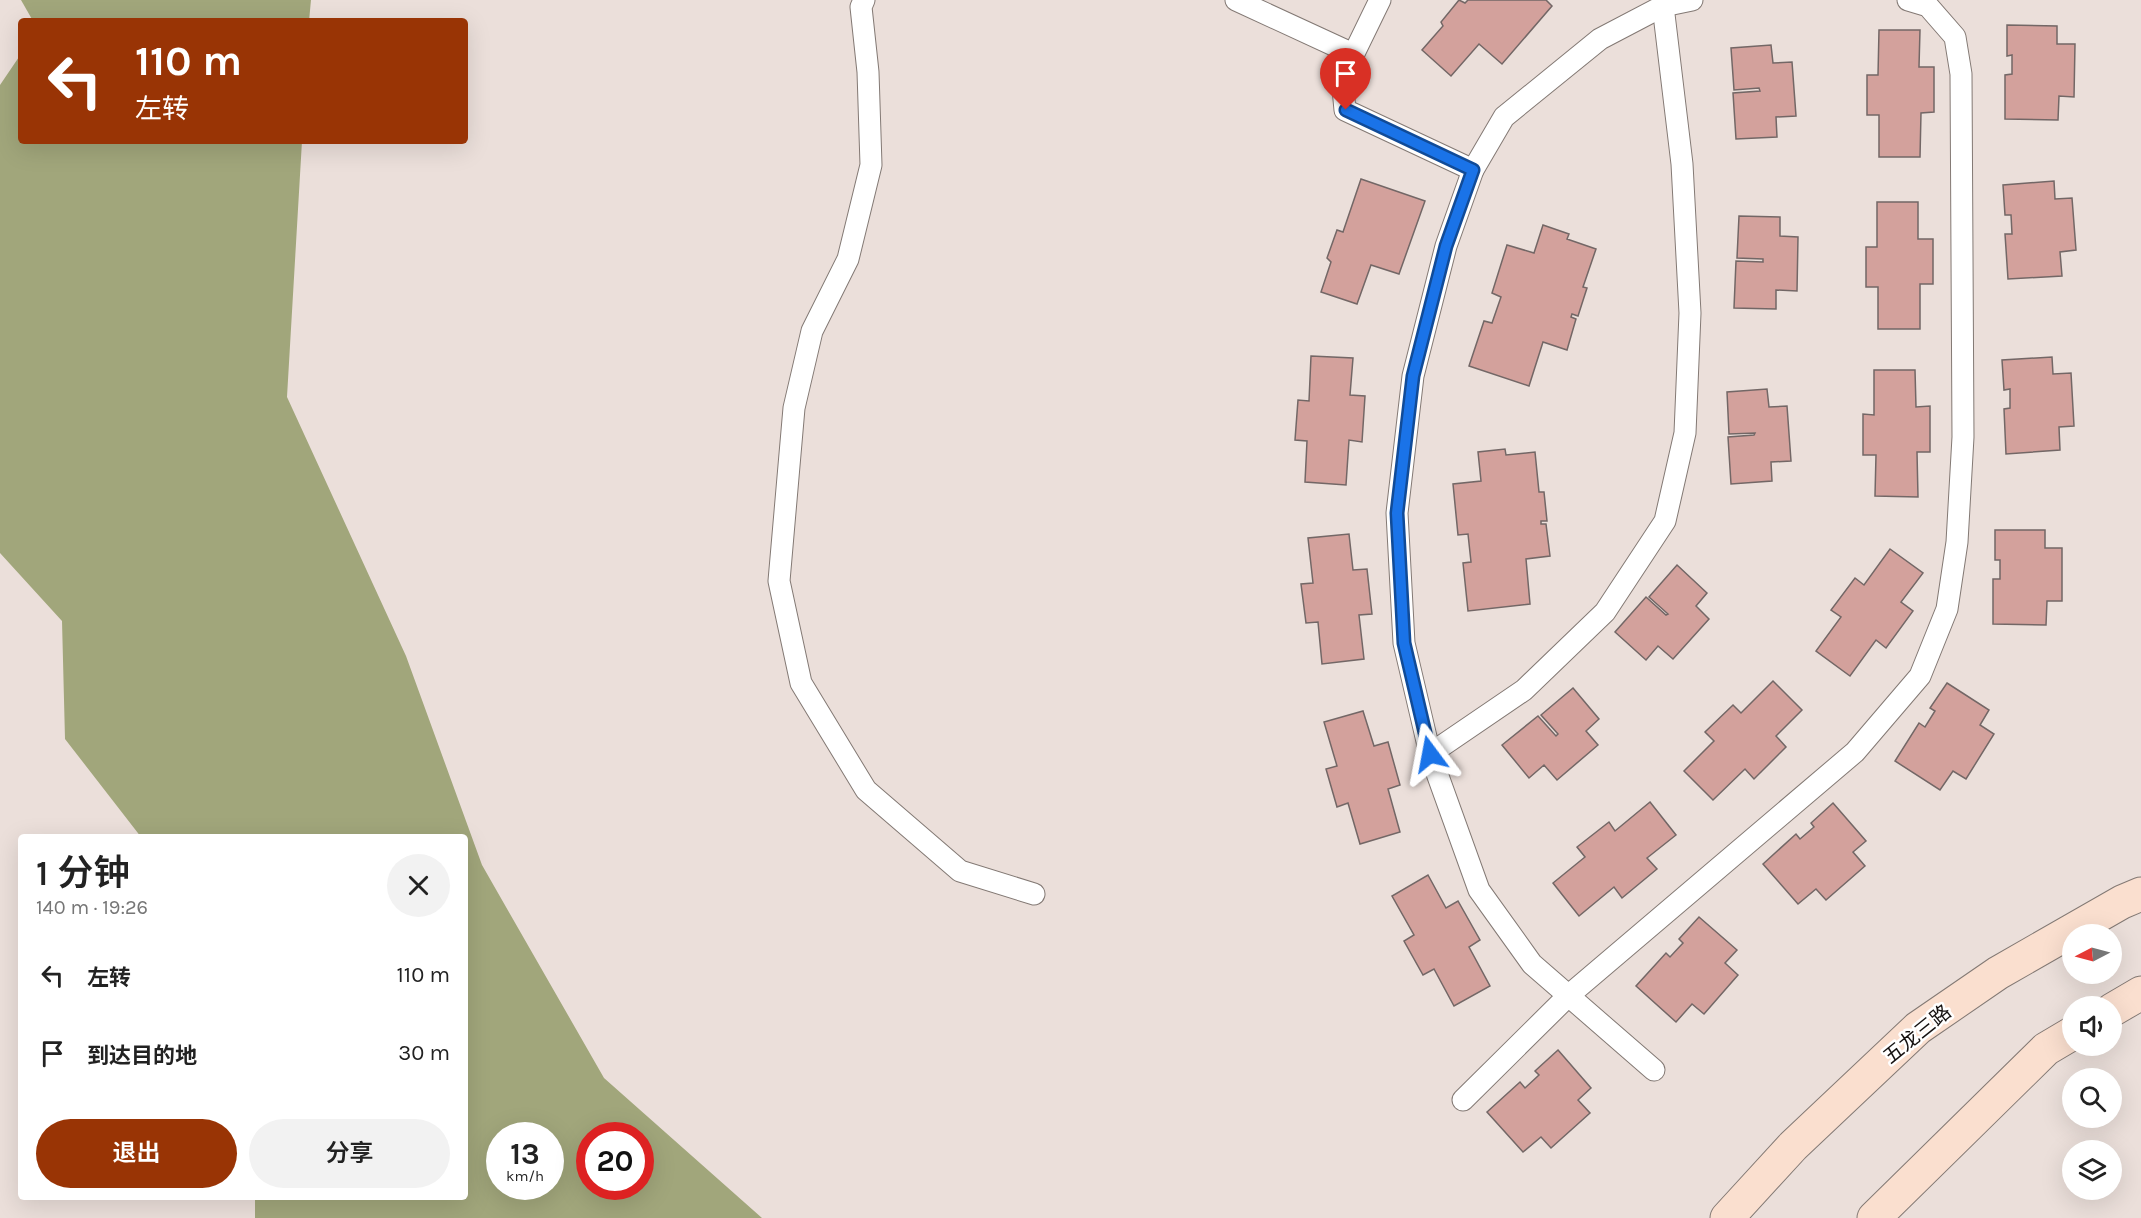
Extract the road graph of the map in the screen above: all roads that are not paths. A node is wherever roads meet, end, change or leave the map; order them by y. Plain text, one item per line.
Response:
1 (864, 0) edge
2 (1236, 0) edge
3 (1380, 0) edge
4 (1692, 0) edge
5 (1908, 0) edge
6 (1664, 6) junction
7 (1353, 54) junction
8 (1473, 170) junction
9 (1430, 754) junction
10 (1034, 894) dead end
11 (2141, 894) edge
12 (2141, 993) edge
13 (1568, 996) junction
14 (2122, 1004) edge
15 (2062, 1040) edge
16 (1654, 1070) dead end
17 (1463, 1100) dead end
18 (1726, 1218) edge
19 (1874, 1218) edge

1 - 10 lane
2 - 7 lane
3 - 7 lane
4 - 6 lane
5 - 13 lane
6 - 8 lane
6 - 9 lane
7 - 8 lane
8 - 9 lane
9 - 13 lane
11 - 18 main road, 五龙三路
12 - 14 main road
13 - 16 lane
13 - 17 lane
15 - 19 main road

